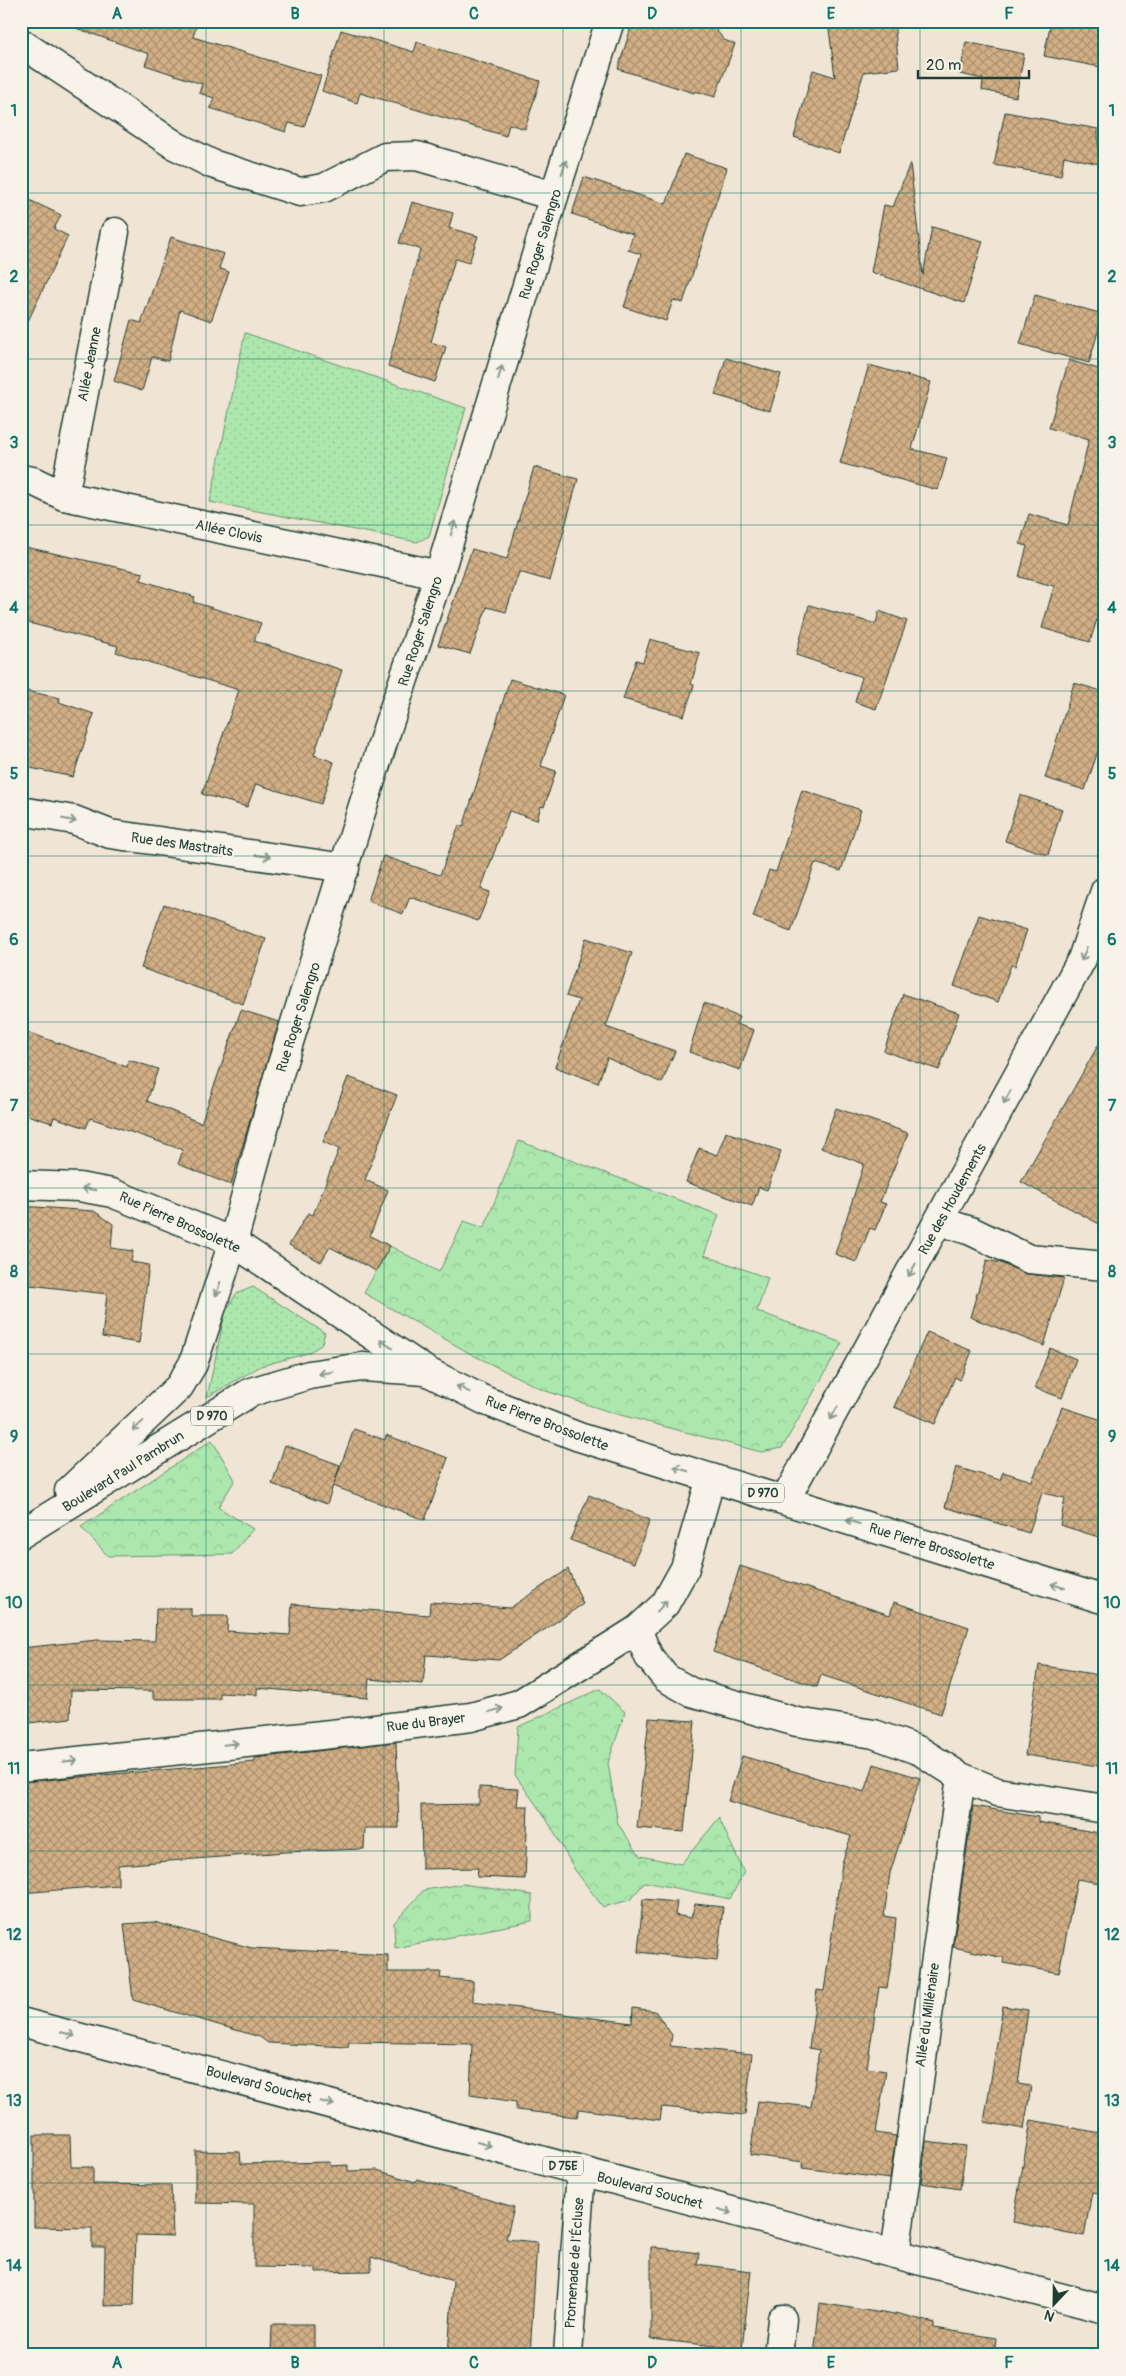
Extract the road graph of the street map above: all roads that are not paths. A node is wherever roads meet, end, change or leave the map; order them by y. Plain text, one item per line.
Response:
1 (610, 21) edge
2 (21, 43) edge
3 (554, 196) junction
4 (115, 232) dead end
5 (21, 479) edge
6 (64, 496) junction
7 (439, 575) junction
8 (21, 811) edge
9 (345, 868) junction
10 (1105, 891) edge
11 (21, 1185) edge
12 (940, 1221) junction
13 (233, 1242) junction
14 (1105, 1266) edge
15 (426, 1371) junction
16 (711, 1478) junction
17 (785, 1500) junction
18 (25, 1532) edge
19 (1105, 1600) edge
20 (637, 1630) junction
21 (21, 1767) edge
22 (961, 1777) junction
23 (1105, 1809) edge
24 (21, 2022) edge
25 (581, 2171) junction
26 (895, 2254) junction
27 (1105, 2309) edge
28 (782, 2319) dead end
29 (568, 2355) edge
30 (778, 2355) edge

3 -> 1 street, Rue Roger Salengro
2 - 3 street
7 -> 3 street, Rue Roger Salengro
4 - 6 street, Allée Jeanne
5 - 6 street, Allée Clovis
6 - 7 street, Allée Clovis
7 - 9 street, Rue Roger Salengro
8 -> 9 street, Rue des Mastraits
9 - 13 street, Rue Roger Salengro
10 -> 12 street, Rue des Houdements
13 -> 11 street, Rue Pierre Brossolette
12 - 14 street
12 -> 17 street, Rue des Houdements
15 -> 13 street, Rue Pierre Brossolette
13 -> 18 street, Rue Roger Salengro
16 -> 15 street, Rue Pierre Brossolette / D 970
15 -> 18 street, Boulevard Paul Pambrun / D 970
16 - 17 street, Rue Pierre Brossolette / D 970
20 -> 16 street, Rue du Brayer
19 -> 17 street, Rue Pierre Brossolette / D 970
21 -> 20 street, Rue du Brayer
20 - 22 street
22 - 23 street
22 - 26 street, Allée du Millénaire
24 -> 25 street, Boulevard Souchet / D 75E
25 -> 26 street, Boulevard Souchet / D 75E
25 - 29 street, Promenade de l'Écluse
26 - 27 street, Boulevard Souchet / D 75E
28 - 30 street

